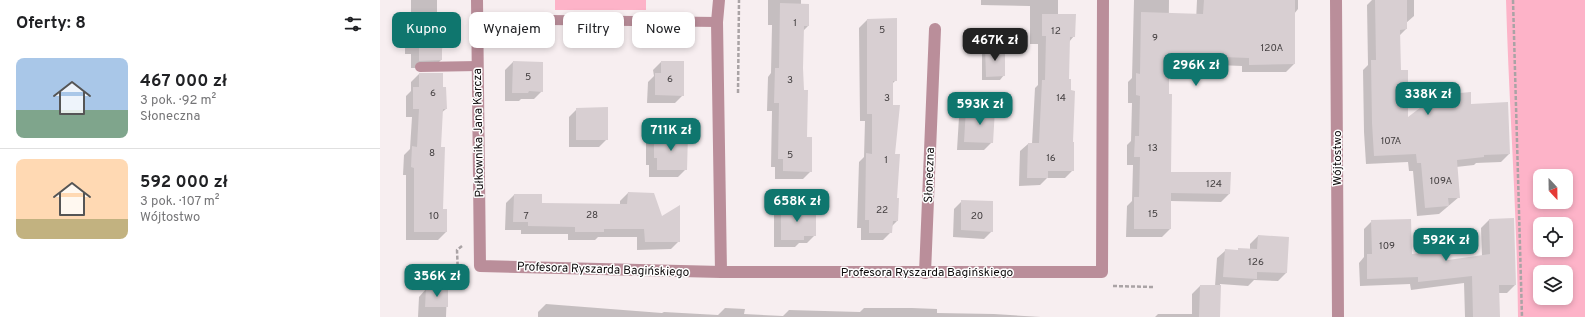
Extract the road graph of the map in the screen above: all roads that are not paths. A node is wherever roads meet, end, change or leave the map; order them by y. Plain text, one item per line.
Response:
1 (477, 0) edge
2 (719, 0) edge
3 (1103, 0) edge
4 (1336, 0) edge
5 (477, 12) edge
6 (555, 20) edge
7 (717, 22) junction
8 (935, 29) dead end
9 (478, 48) edge
10 (478, 66) junction
11 (420, 67) dead end
12 (480, 266) joint
13 (721, 272) junction
14 (924, 273) junction
15 (1338, 317) edge

1 - 5 street, Pułkownika Jana Karcza
2 - 7 street
3 - 14 street, Profesora Ryszarda Bagińskiego
4 - 15 street, Wójtostwo
6 - 7 lane
7 - 13 street
8 - 14 street, Słoneczna
9 - 10 street, Pułkownika Jana Karcza
10 - 11 lane
10 - 12 street, Pułkownika Jana Karcza
12 - 13 street, Profesora Ryszarda Bagińskiego
13 - 14 street, Profesora Ryszarda Bagińskiego

